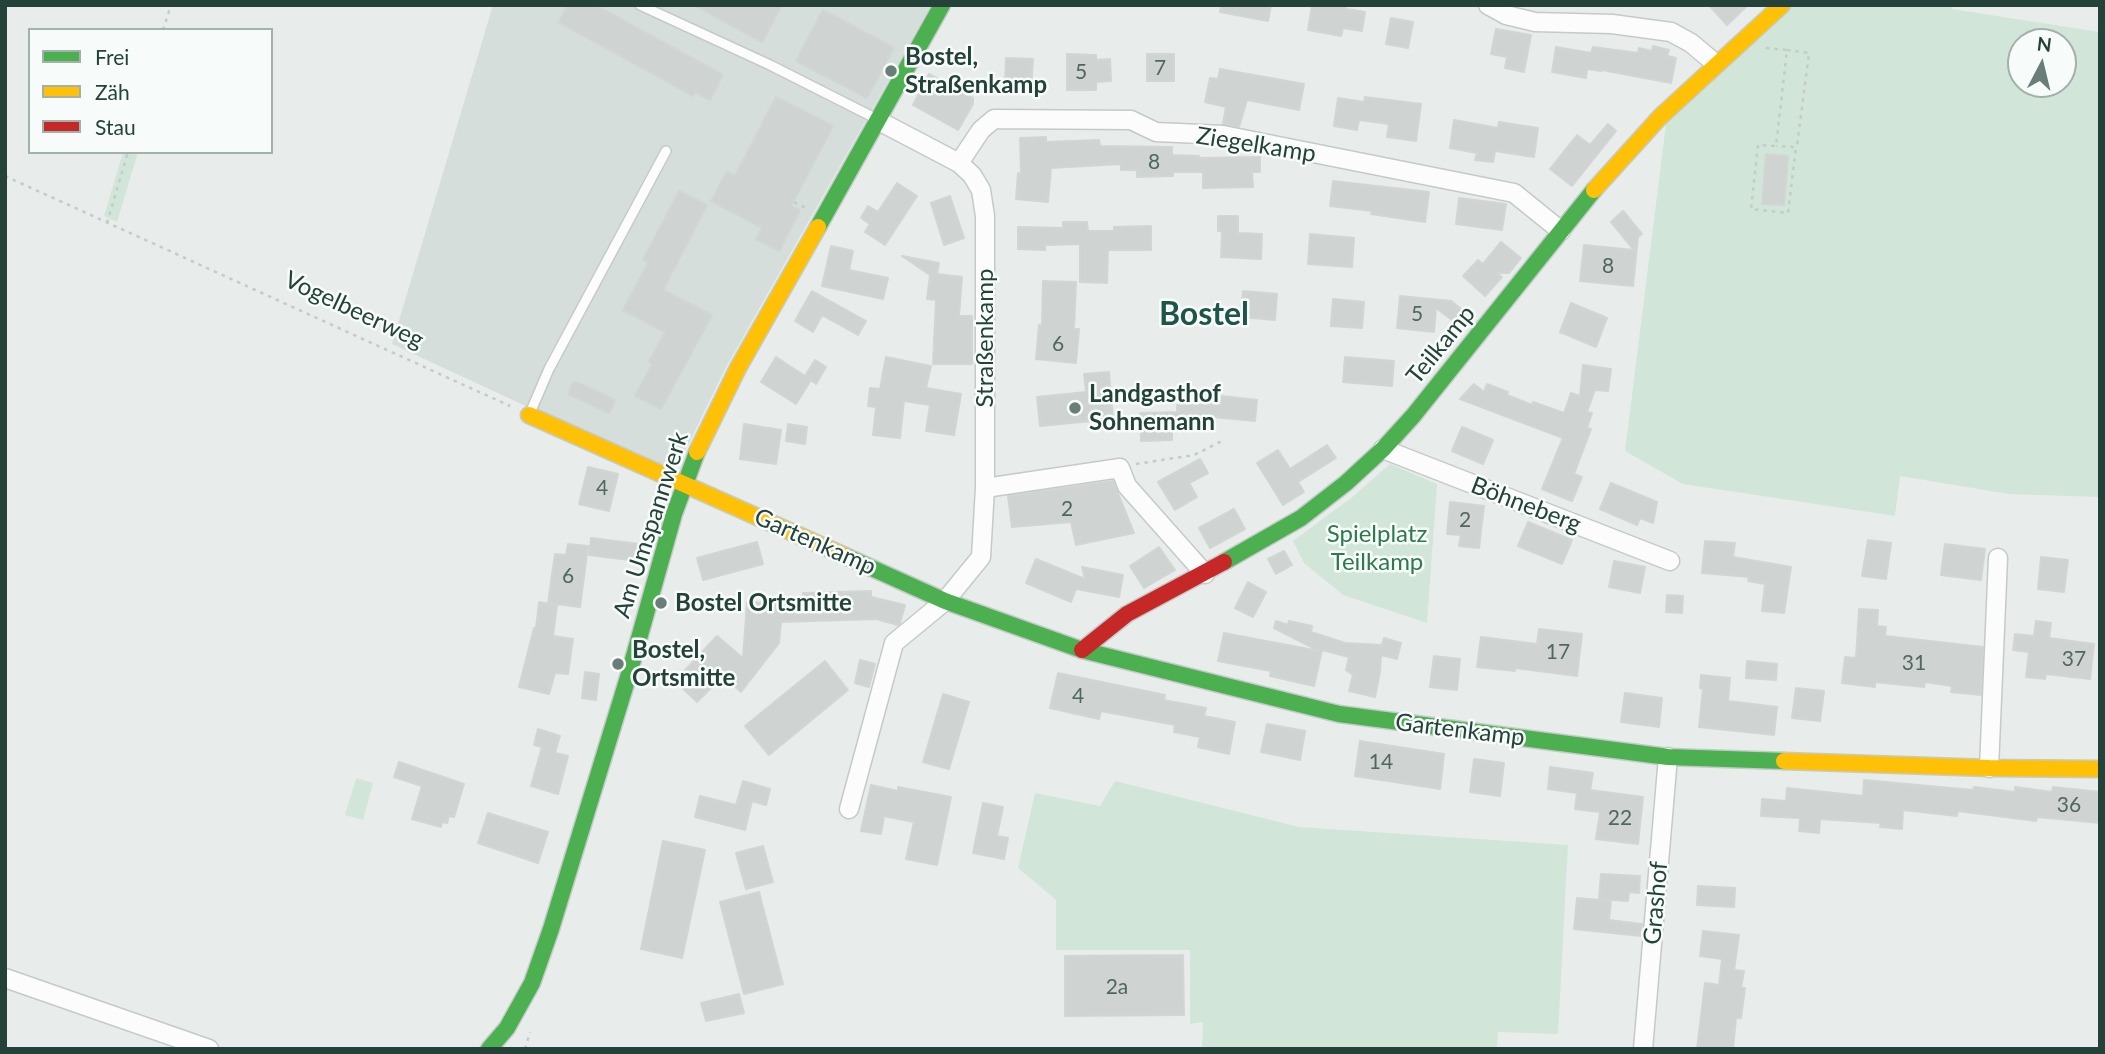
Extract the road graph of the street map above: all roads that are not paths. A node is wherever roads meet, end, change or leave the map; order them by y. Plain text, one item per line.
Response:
1 (640, 5) edge
2 (942, 5) edge
3 (1488, 5) edge
4 (1782, 5) edge
5 (1716, 65) junction
6 (877, 120) junction
7 (666, 151) dead end
8 (959, 163) junction
9 (1561, 231) junction
10 (528, 415) joint
11 (1383, 449) junction
12 (684, 484) junction
13 (985, 488) junction
14 (1998, 558) dead end
15 (1670, 561) dead end
16 (1205, 574) junction
17 (945, 601) junction
18 (1082, 650) junction
19 (1668, 757) junction
20 (1989, 768) junction
21 (2100, 769) edge
22 (849, 809) dead end
23 (5, 978) edge
24 (209, 1049) edge
25 (489, 1049) edge
26 (1643, 1049) edge

1 - 6 lane
2 - 6 street, Am Umspannwerk
3 - 5 street
4 - 5 street, Teilkamp
5 - 9 street, Teilkamp
6 - 8 street, Straßenkamp
6 - 12 street, Am Umspannwerk
7 - 10 lane
8 - 9 street, Ziegelkamp
8 - 13 street, Straßenkamp
9 - 11 street, Teilkamp
10 - 12 street
11 - 15 street, Böhneberg
11 - 16 street, Teilkamp
12 - 17 street, Gartenkamp
12 - 25 street, Am Umspannwerk
13 - 16 street
13 - 17 street, Straßenkamp
14 - 20 street
16 - 18 street, Teilkamp
17 - 18 street, Gartenkamp
17 - 22 street
18 - 19 street, Gartenkamp
19 - 20 street, Gartenkamp
19 - 26 street, Grashof
20 - 21 street, Gartenkamp
23 - 24 street

